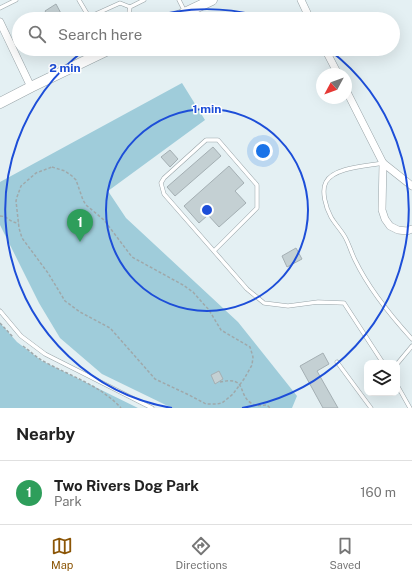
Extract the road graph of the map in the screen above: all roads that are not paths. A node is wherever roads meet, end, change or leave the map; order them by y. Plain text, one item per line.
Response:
1 (16, 0) edge
2 (79, 0) edge
3 (144, 0) edge
4 (179, 0) edge
5 (212, 0) edge
6 (301, 0) edge
7 (130, 7) junction
8 (0, 8) edge
9 (85, 12) edge
10 (101, 12) edge
11 (129, 12) edge
12 (185, 12) edge
13 (187, 12) edge
14 (307, 12) edge
15 (0, 22) edge
16 (12, 47) edge
17 (16, 56) edge
18 (95, 56) edge
19 (329, 56) edge
20 (335, 68) edge
21 (31, 87) junction
22 (352, 102) edge
23 (0, 104) edge
24 (383, 163) junction
25 (412, 186) edge
26 (412, 230) edge
27 (214, 251) junction
28 (0, 311) edge
29 (412, 339) edge
30 (412, 346) edge
31 (381, 360) edge
32 (400, 360) edge
33 (337, 362) dead end
34 (400, 390) edge
35 (152, 408) edge
36 (371, 408) edge
37 (410, 408) edge

1 - 8 lane
2 - 9 lane
3 - 7 lane
4 - 12 lane
5 - 13 main road
6 - 14 street
7 - 10 lane
7 - 11 lane
15 - 16 street
17 - 21 street
18 - 21 main road
19 - 20 street
21 - 23 main road
22 - 24 street
24 - 25 street
24 - 26 street
24 - 29 lane
27 - 27 lane
27 - 31 lane
28 - 35 lane
30 - 32 lane
33 - 36 lane
34 - 37 lane

